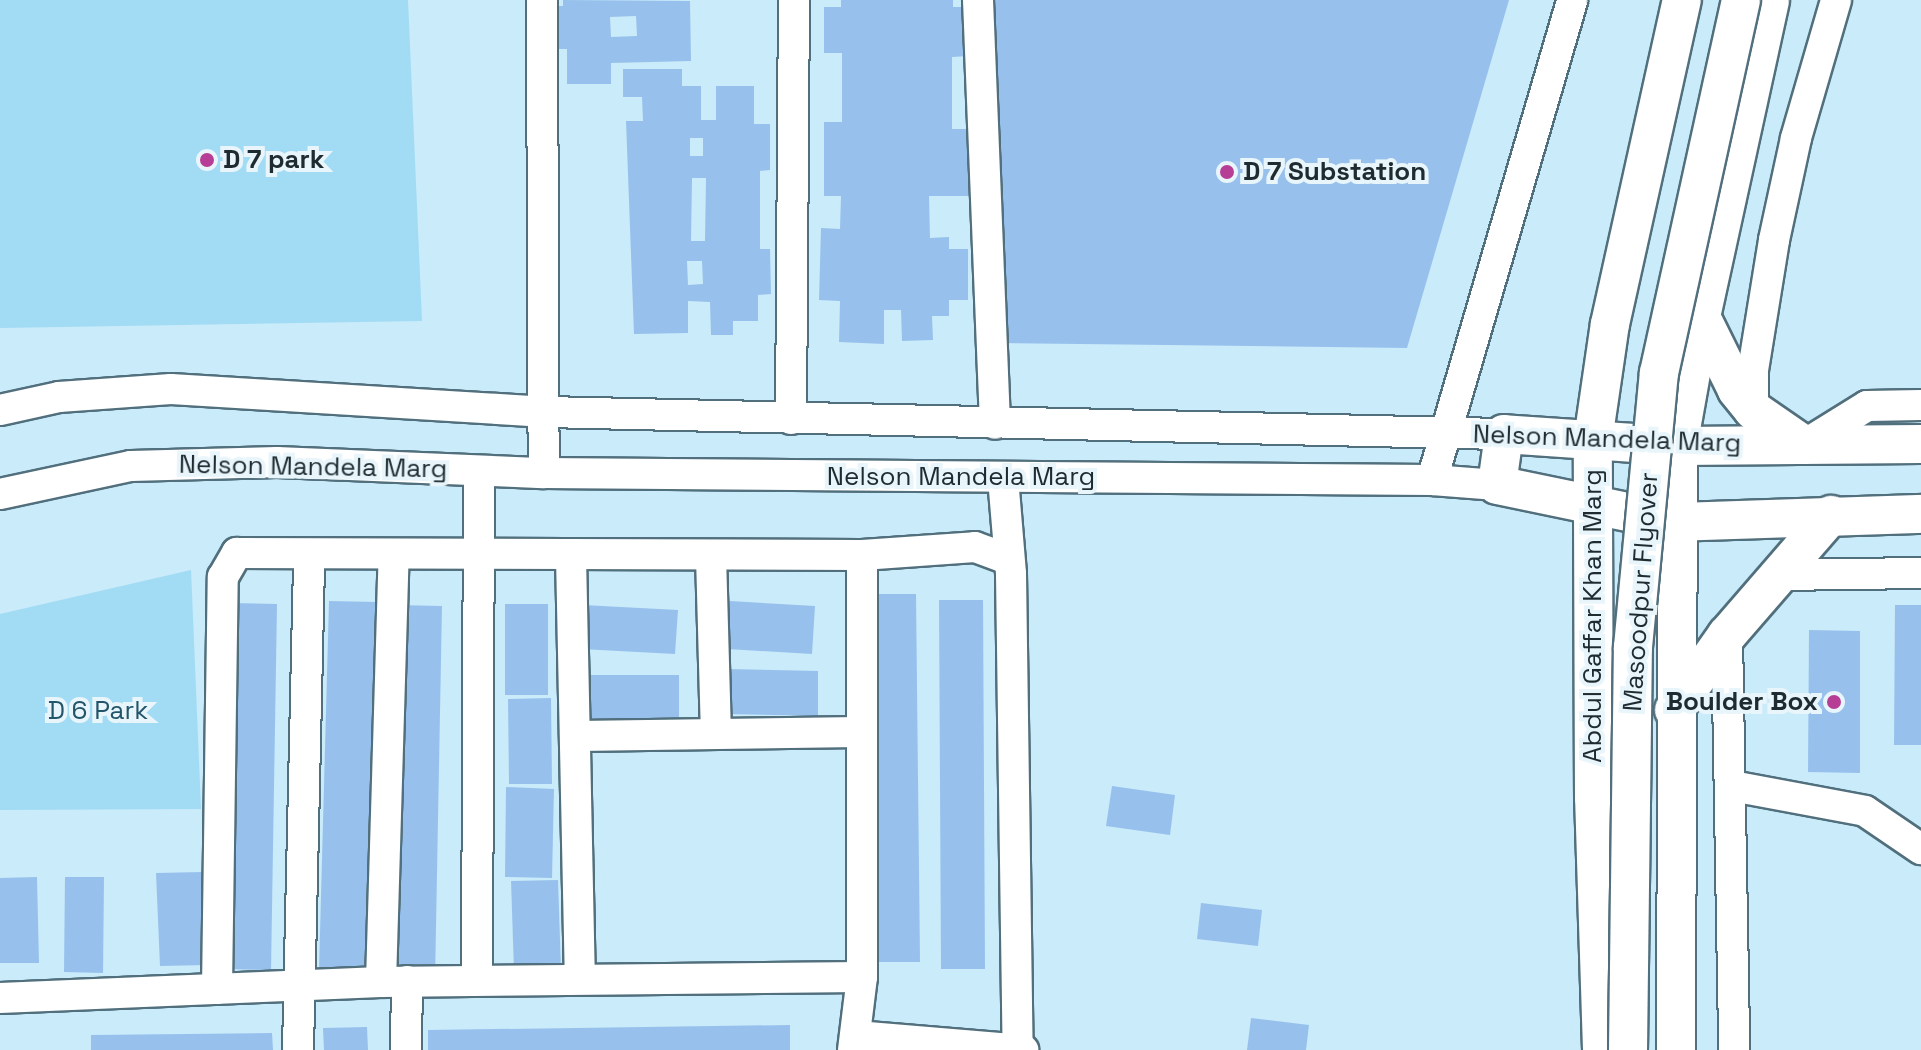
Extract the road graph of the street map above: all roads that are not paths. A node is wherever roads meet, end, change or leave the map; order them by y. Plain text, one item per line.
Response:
1 (542, 0) edge
2 (794, 0) edge
3 (978, 0) edge
4 (1572, 0) edge
5 (1682, 0) edge
6 (1741, 0) edge
7 (1770, 0) edge
8 (1836, 0) edge
9 (1701, 317) junction
10 (1921, 405) edge
11 (0, 410) edge
12 (1753, 410) junction
13 (546, 412) junction
14 (791, 419) junction
15 (995, 424) junction
16 (1442, 433) junction
17 (1504, 434) junction
18 (1593, 440) junction
19 (1921, 444) edge
20 (1804, 445) junction
21 (1678, 446) junction
22 (479, 471) junction
23 (544, 473) junction
24 (1003, 478) junction
25 (1432, 480) junction
26 (1497, 485) junction
27 (0, 494) edge
28 (1591, 504) junction
29 (1921, 514) edge
30 (1831, 515) junction
31 (1676, 522) junction
32 (309, 555) junction
33 (394, 555) junction
34 (862, 555) junction
35 (476, 556) junction
36 (571, 556) junction
37 (711, 556) junction
38 (1006, 558) junction
39 (1921, 573) edge
40 (1778, 575) junction
41 (1727, 635) junction
42 (1674, 710) junction
43 (862, 732) junction
44 (716, 734) junction
45 (575, 736) junction
46 (1732, 786) junction
47 (1908, 823) edge
48 (1921, 849) edge
49 (862, 977) junction
50 (580, 979) junction
51 (477, 980) junction
52 (394, 982) junction
53 (298, 986) junction
54 (217, 989) junction
55 (0, 998) edge
56 (854, 1043) edge
57 (298, 1050) edge
58 (406, 1050) edge
59 (1019, 1050) edge
60 (1602, 1050) edge
61 (1628, 1050) edge
62 (1676, 1050) edge
63 (1734, 1050) edge

1 - 13 street
2 - 14 street
3 - 15 street
4 - 16 street
5 - 18 main road, Abdul Gaffar Khan Marg
6 - 61 main road, Masoodpur Flyover, bridge
7 - 9 main road
8 - 12 street
9 - 12 main road
9 - 21 main road
10 - 20 street
11 - 13 street, Nelson Mandela Marg
12 - 20 main road
13 - 14 street, Nelson Mandela Marg
13 - 23 street
14 - 15 street, Nelson Mandela Marg
15 - 16 street, Nelson Mandela Marg
16 - 17 street, Nelson Mandela Marg
16 - 25 street
17 - 18 main road, Nelson Mandela Marg
17 - 26 main road
18 - 21 main road, Nelson Mandela Marg
18 - 28 main road, Abdul Gaffar Khan Marg
19 - 20 main road, Nelson Mandela Marg
20 - 21 main road, Nelson Mandela Marg
21 - 31 main road
22 - 23 street, Nelson Mandela Marg
22 - 27 street, Nelson Mandela Marg
22 - 35 street
23 - 24 street, Nelson Mandela Marg
24 - 25 street, Nelson Mandela Marg
24 - 38 street
25 - 26 street, Nelson Mandela Marg
26 - 28 main road, Nelson Mandela Marg
28 - 31 main road, Nelson Mandela Marg
28 - 60 main road, Abdul Gaffar Khan Marg
29 - 30 main road, Nelson Mandela Marg
30 - 31 main road, Nelson Mandela Marg
30 - 40 main road
31 - 42 main road
32 - 33 street
32 - 53 street
32 - 54 street
33 - 35 street
33 - 52 street
34 - 37 street
34 - 38 street
34 - 43 street
35 - 36 street
35 - 51 street
36 - 37 street
36 - 45 street
37 - 44 street
38 - 59 street
39 - 40 street
40 - 41 main road
41 - 42 main road
41 - 46 street
42 - 62 main road
43 - 44 street
43 - 49 street
44 - 45 street
45 - 50 street
46 - 47 street
46 - 63 street
47 - 48 street
49 - 50 street
49 - 56 street
50 - 51 street
51 - 52 street
52 - 53 street
52 - 58 street
53 - 54 street
53 - 57 street
54 - 55 street
56 - 59 street

